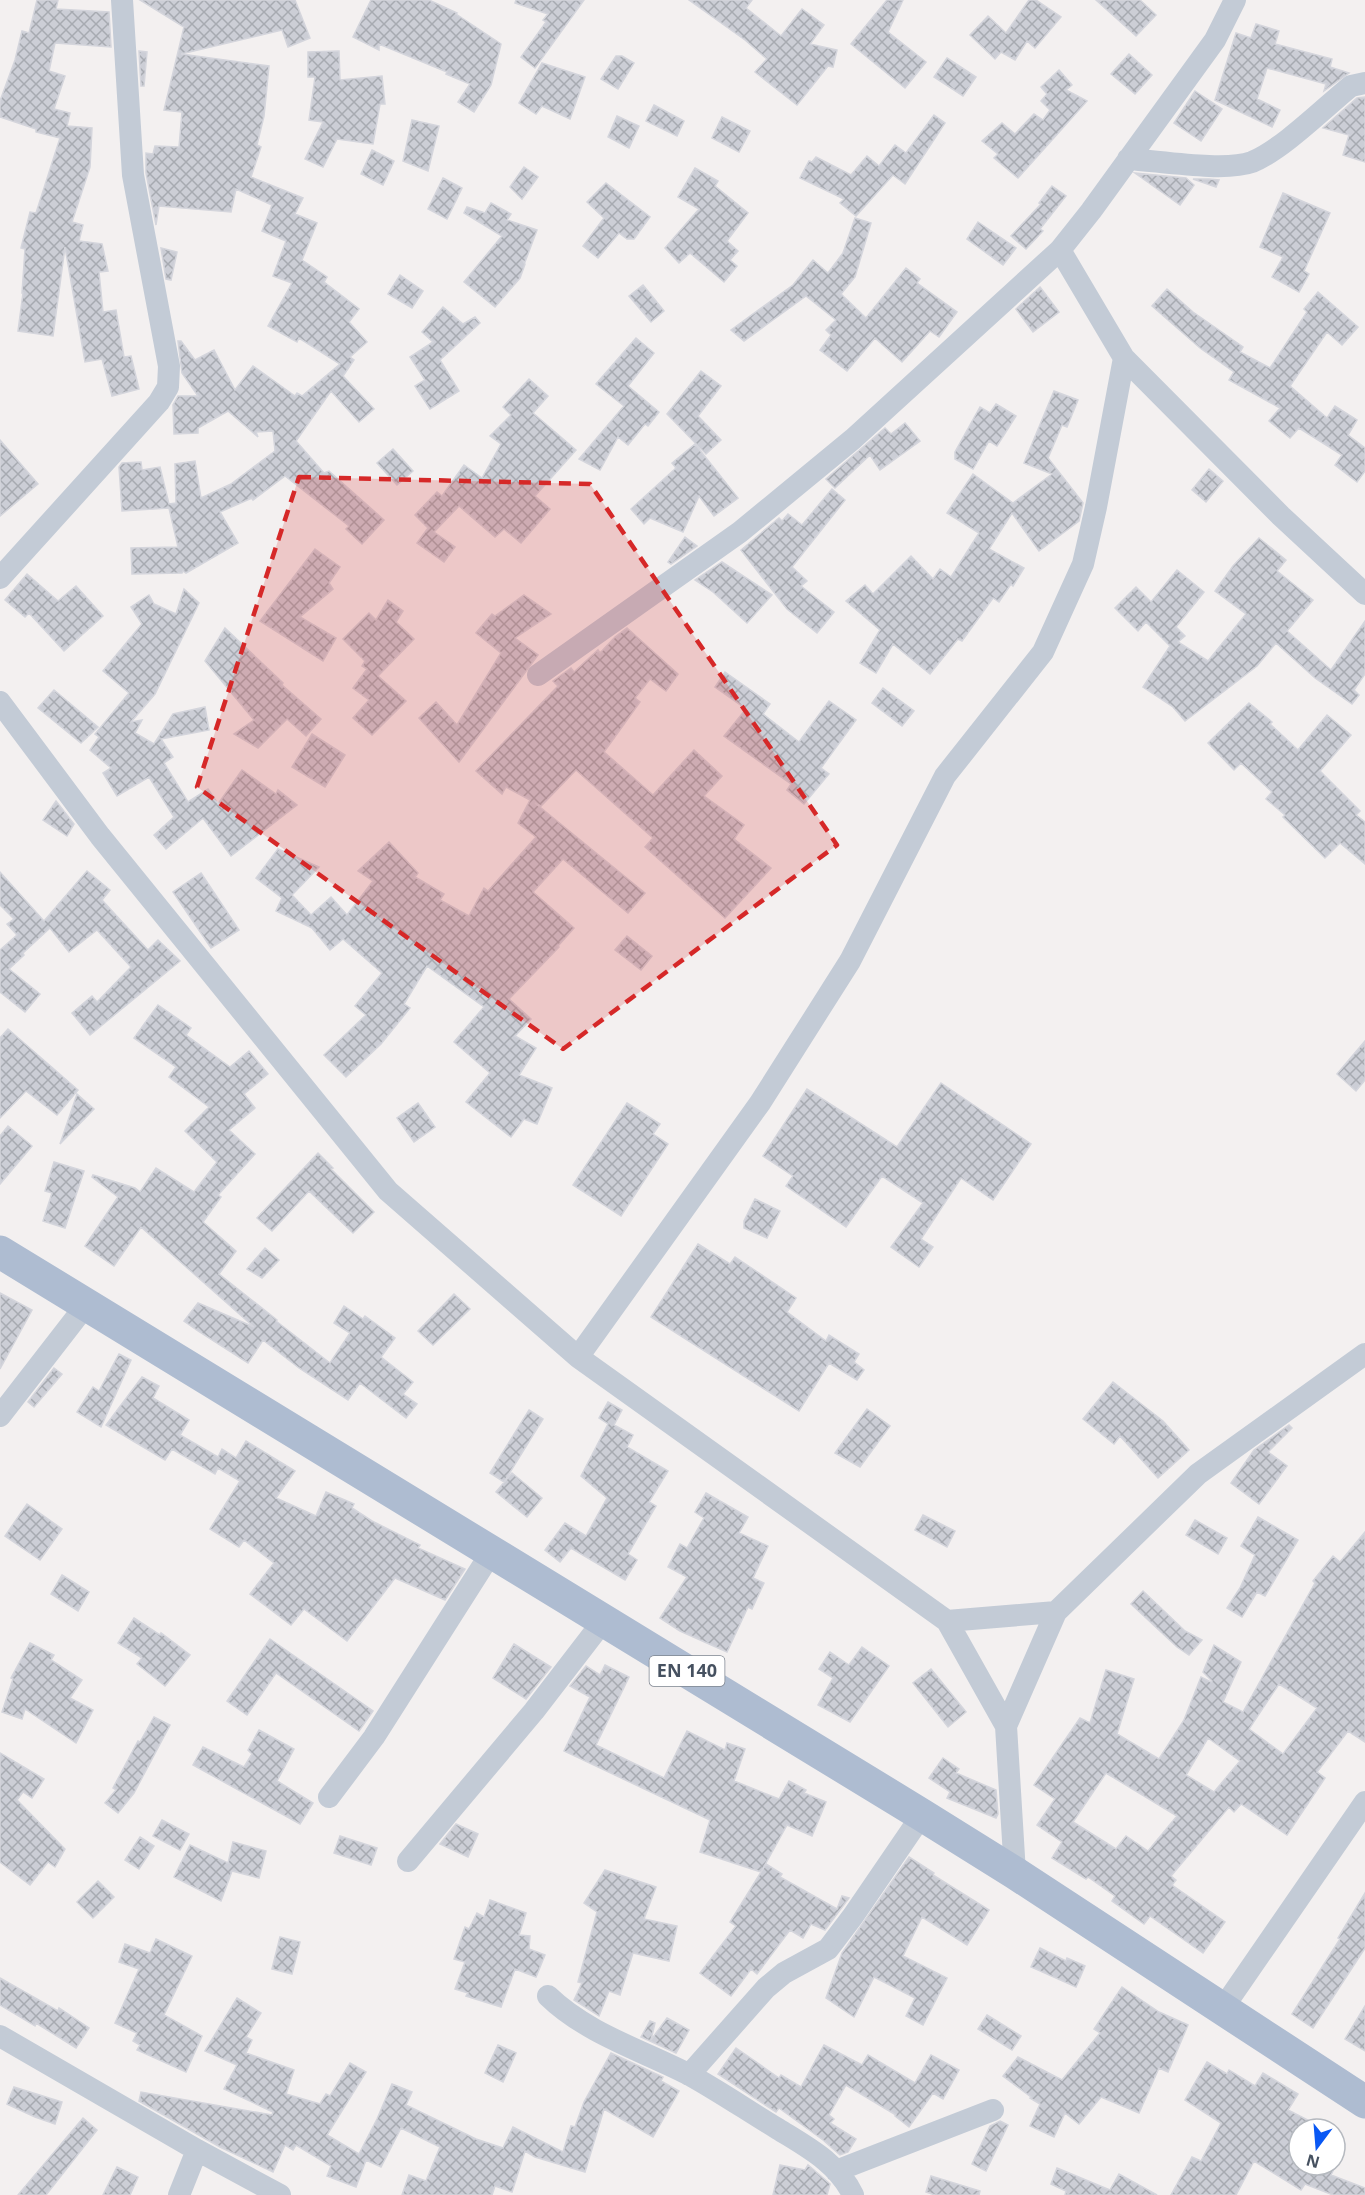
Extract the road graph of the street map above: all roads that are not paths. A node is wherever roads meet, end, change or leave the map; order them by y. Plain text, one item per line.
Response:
1 (122, 0) edge
2 (1235, 0) edge
3 (1365, 83) edge
4 (1128, 159) junction
5 (1060, 250) junction
6 (1124, 358) junction
7 (0, 578) edge
8 (1365, 594) edge
9 (538, 675) dead end
10 (0, 702) edge
11 (0, 1252) edge
12 (86, 1305) junction
13 (1365, 1354) edge
14 (578, 1357) junction
15 (0, 1416) edge
16 (491, 1553) junction
17 (1056, 1612) junction
18 (604, 1620) junction
19 (947, 1621) junction
20 (1006, 1726) junction
21 (329, 1797) dead end
22 (1365, 1802) edge
23 (922, 1815) junction
24 (408, 1861) dead end
25 (1015, 1873) junction
26 (548, 1996) dead end
27 (1223, 2008) junction
28 (0, 2036) edge
29 (689, 2075) junction
30 (1365, 2102) edge
31 (993, 2110) dead end
32 (197, 2150) junction
33 (836, 2170) junction
34 (178, 2195) edge
35 (280, 2195) edge
36 (853, 2195) edge

1 - 7 street
2 - 4 street
3 - 4 street
4 - 5 street
5 - 6 street
5 - 9 street
6 - 8 street
6 - 14 street
10 - 14 street
11 - 12 main road, EN 140
12 - 15 street
12 - 16 main road, EN 140
13 - 17 street
14 - 19 street
16 - 18 main road, EN 140
16 - 21 street
17 - 19 street
17 - 20 street
18 - 23 main road, EN 140
18 - 24 street
19 - 20 street
20 - 25 street
22 - 27 street
23 - 25 main road, EN 140
23 - 29 street
25 - 27 main road, EN 140
26 - 29 street
27 - 30 main road, EN 140
28 - 32 street
29 - 33 street
31 - 33 street
32 - 34 street
32 - 35 street
33 - 36 street

